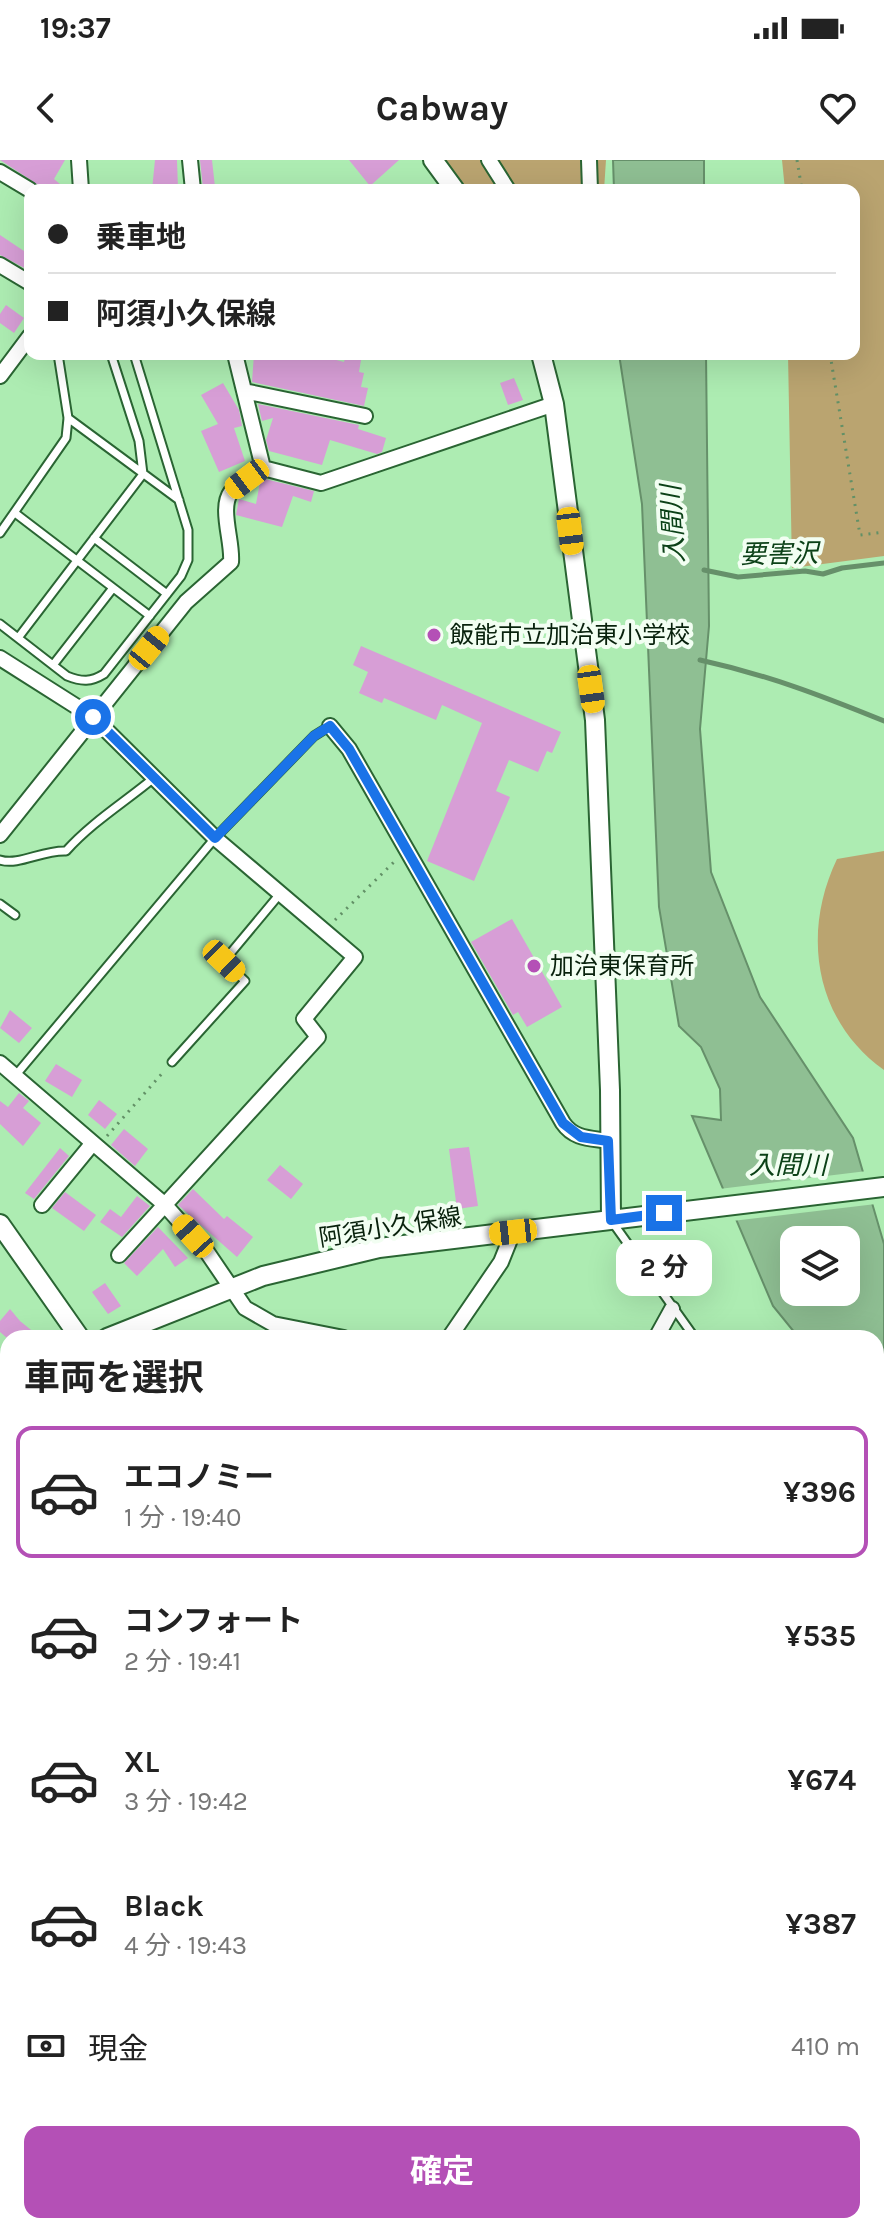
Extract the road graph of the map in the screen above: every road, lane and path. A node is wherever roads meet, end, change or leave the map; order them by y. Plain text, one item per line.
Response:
1 (79, 160) edge
2 (190, 160) edge
3 (433, 160) edge
4 (489, 160) edge
5 (589, 160) edge
6 (797, 160) edge
7 (0, 172) edge
8 (81, 184) edge
9 (192, 184) edge
10 (451, 184) edge
11 (504, 184) edge
12 (590, 184) edge
13 (801, 184) edge
14 (24, 186) edge
15 (0, 265) edge
16 (24, 279) edge
17 (24, 344) edge
18 (59, 360) edge
19 (113, 360) edge
20 (136, 360) edge
21 (236, 360) edge
22 (543, 360) edge
23 (831, 360) edge
24 (0, 376) edge
25 (244, 391) junction
26 (554, 404) junction
27 (365, 416) dead end
28 (68, 418) junction
29 (263, 468) junction
30 (143, 474) junction
31 (179, 500) junction
32 (15, 513) junction
33 (884, 532) edge
34 (0, 533) edge
35 (94, 538) junction
36 (77, 560) junction
37 (113, 588) junction
38 (167, 594) junction
39 (150, 616) junction
40 (0, 624) edge
41 (18, 638) junction
42 (0, 658) edge
43 (53, 665) junction
44 (93, 717) junction
45 (330, 726) joint
46 (155, 777) junction
47 (0, 835) edge
48 (215, 838) junction
49 (407, 850) junction
50 (0, 860) edge
51 (279, 895) junction
52 (0, 904) edge
53 (15, 915) dead end
54 (324, 931) junction
55 (172, 1062) joint
56 (0, 1063) edge
57 (15, 1076) junction
58 (608, 1141) junction
59 (94, 1146) junction
60 (884, 1187) edge
61 (164, 1204) junction
62 (42, 1205) dead end
63 (611, 1220) junction
64 (0, 1224) edge
65 (513, 1232) junction
66 (119, 1255) dead end
67 (231, 1287) junction
68 (672, 1309) junction
69 (74, 1330) edge
70 (126, 1330) edge
71 (309, 1330) edge
72 (454, 1330) edge
73 (660, 1330) edge
74 (689, 1330) edge

1 - 8 street
2 - 9 street
3 - 10 street
4 - 11 street
5 - 12 street
6 - 13 path
7 - 14 street
15 - 16 street
17 - 24 street
18 - 28 lane
19 - 30 lane
20 - 31 lane
21 - 25 street
22 - 26 street
23 - 33 path
25 - 27 street
25 - 29 street
26 - 29 street
26 - 58 street
28 - 30 lane
28 - 32 lane
29 - 44 street
30 - 31 lane
30 - 35 lane
31 - 38 lane
32 - 34 lane
32 - 36 lane
35 - 36 lane
35 - 38 lane
36 - 37 lane
36 - 41 lane
37 - 39 lane
37 - 43 lane
38 - 39 lane
39 - 43 lane
40 - 41 lane
41 - 43 lane
42 - 44 street
44 - 46 street
44 - 47 street
45 - 48 lane
45 - 49 street
46 - 48 street
46 - 50 lane
48 - 51 street
48 - 57 lane
49 - 54 path
49 - 58 street
51 - 54 street
51 - 55 lane
52 - 53 lane
54 - 61 street
55 - 59 path
56 - 57 street
57 - 59 street
58 - 63 street
59 - 61 street
59 - 62 street
60 - 63 street, 阿須小久保線
61 - 66 street
61 - 67 street
63 - 65 street, 阿須小久保線
63 - 68 lane
64 - 69 street
65 - 67 street, 阿須小久保線
65 - 72 street
67 - 70 street, 阿須小久保線
67 - 71 street
68 - 73 street
68 - 74 lane

